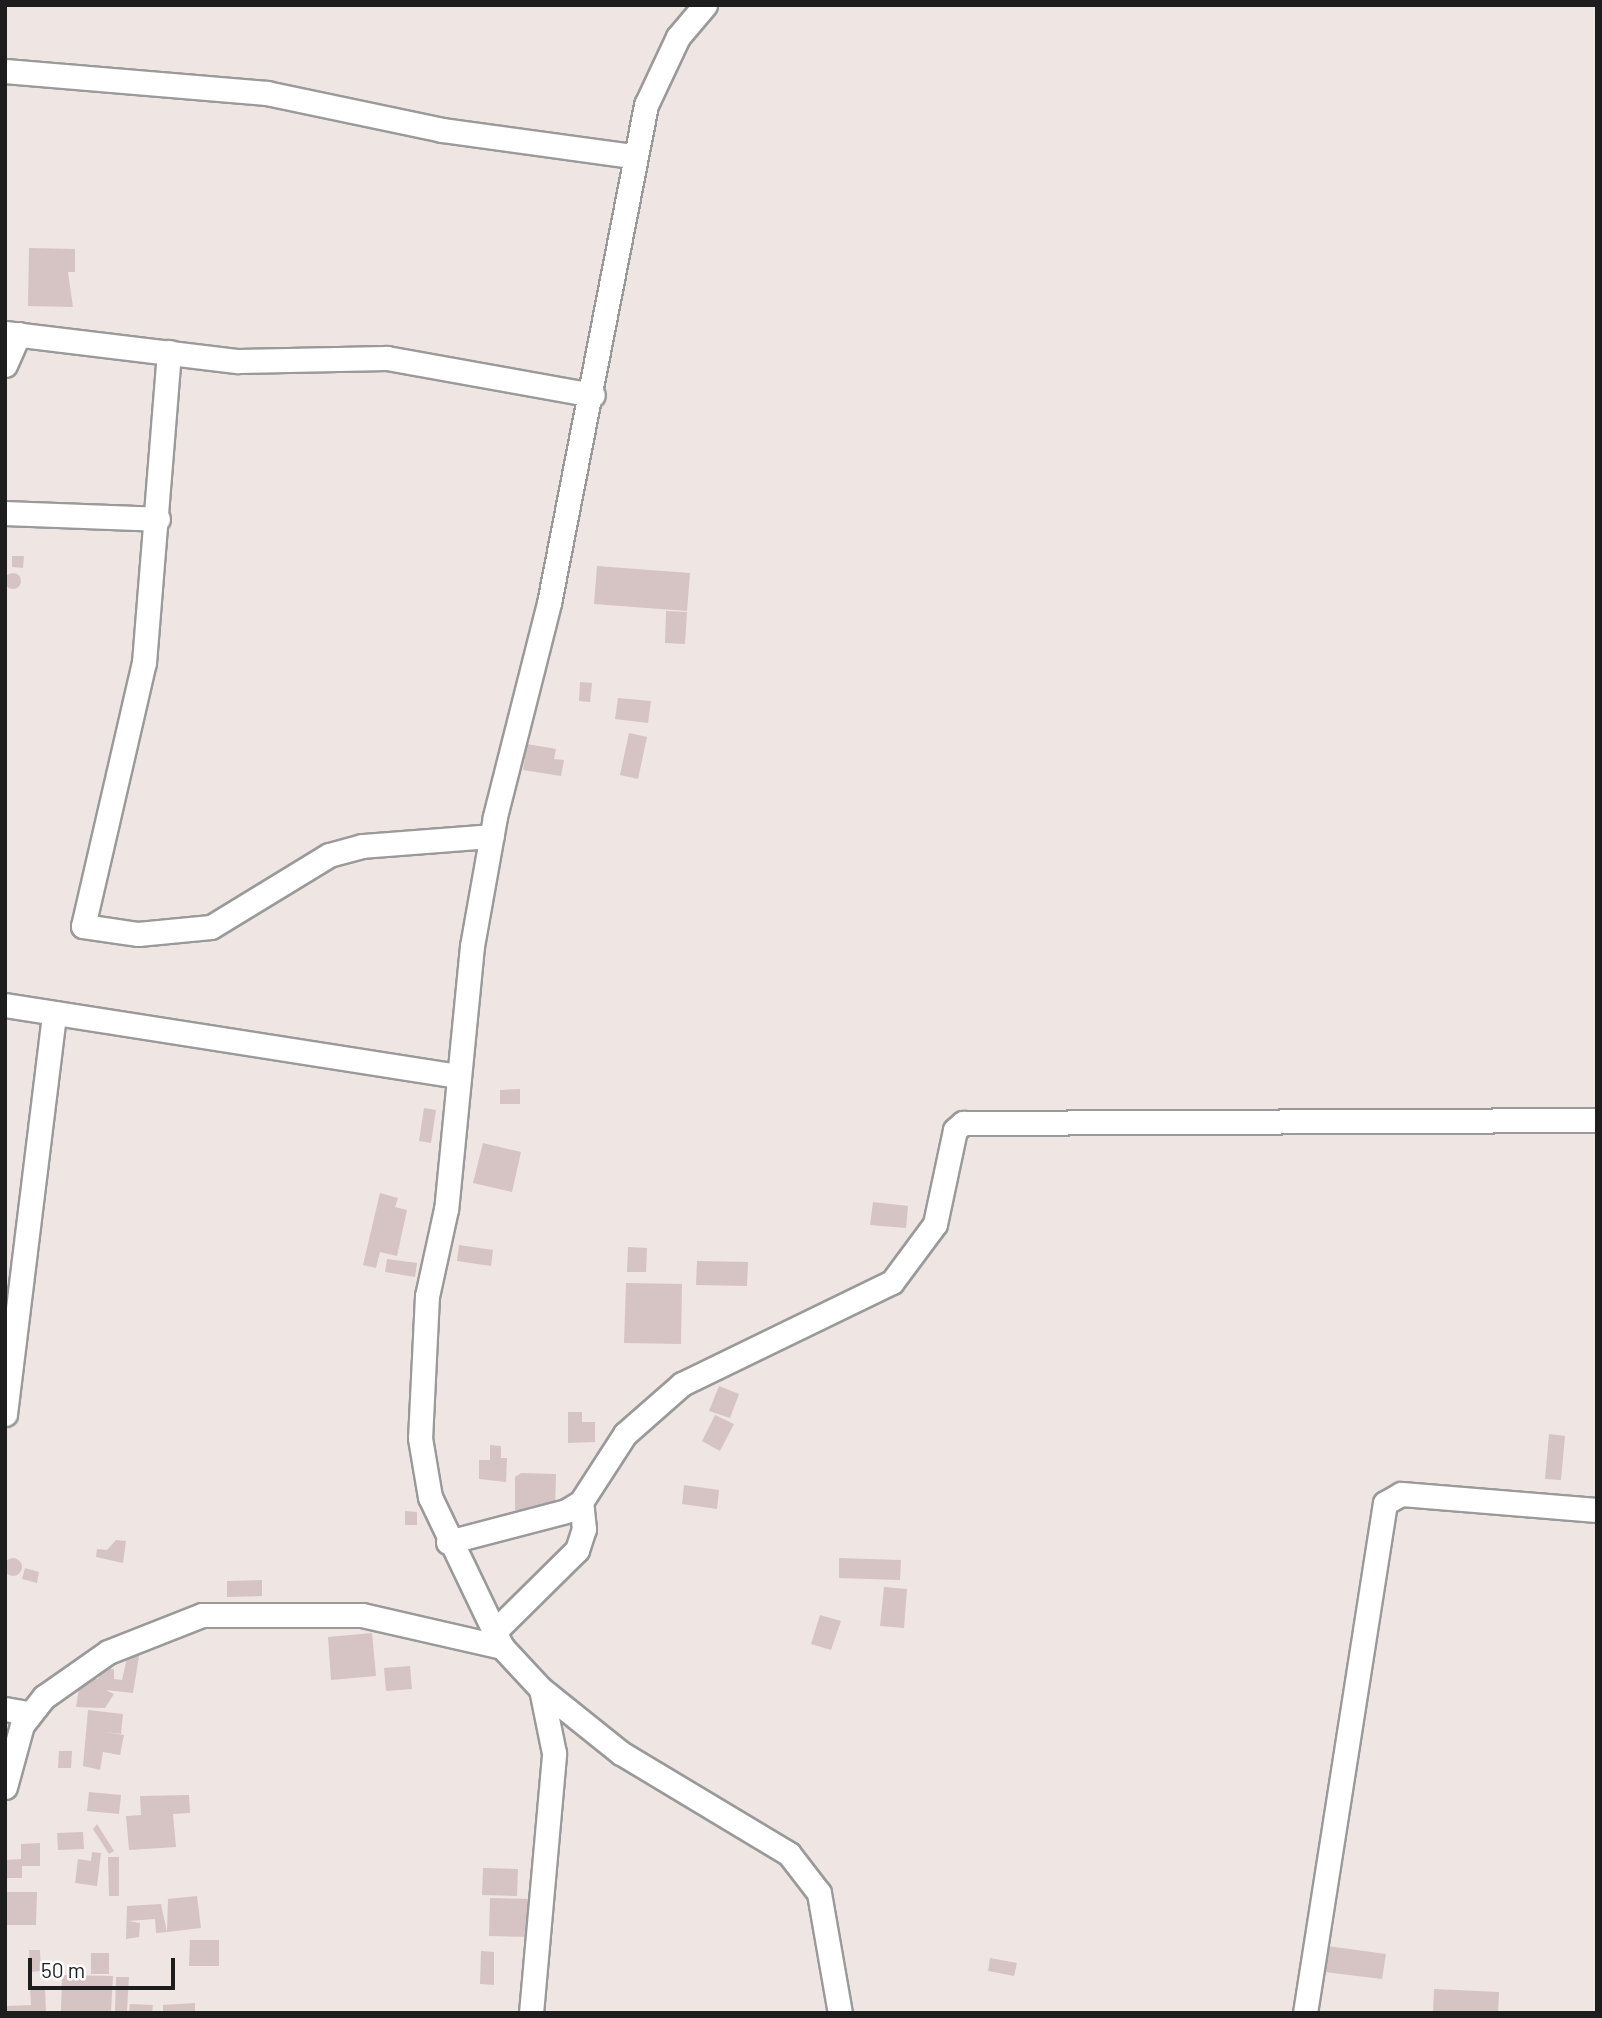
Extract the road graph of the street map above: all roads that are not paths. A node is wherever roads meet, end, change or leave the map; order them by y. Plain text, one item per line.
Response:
1 (705, 5) edge
2 (5, 71) edge
3 (634, 156) junction
4 (12, 333) edge
5 (169, 352) junction
6 (5, 365) edge
7 (593, 395) junction
8 (5, 513) edge
9 (158, 519) junction
10 (492, 836) junction
11 (5, 1005) edge
12 (54, 1013) junction
13 (458, 1076) junction
14 (1597, 1120) edge
15 (5, 1414) edge
16 (581, 1502) junction
17 (1597, 1510) edge
18 (448, 1542) junction
19 (498, 1640) junction
20 (541, 1689) junction
21 (17, 1711) edge
22 (5, 1787) edge
23 (531, 2013) edge
24 (840, 2013) edge
25 (1306, 2013) edge

1 - 3 street
2 - 3 street
3 - 7 street
4 - 5 street
4 - 6 street
5 - 7 street
5 - 9 street
7 - 10 street
8 - 9 street
9 - 10 street
10 - 13 street
11 - 12 street
12 - 13 street
12 - 15 street
13 - 18 street
14 - 16 street
16 - 18 street
16 - 19 street
17 - 25 street
18 - 19 street
19 - 20 street
19 - 21 street
20 - 23 street
20 - 24 street
21 - 22 street

